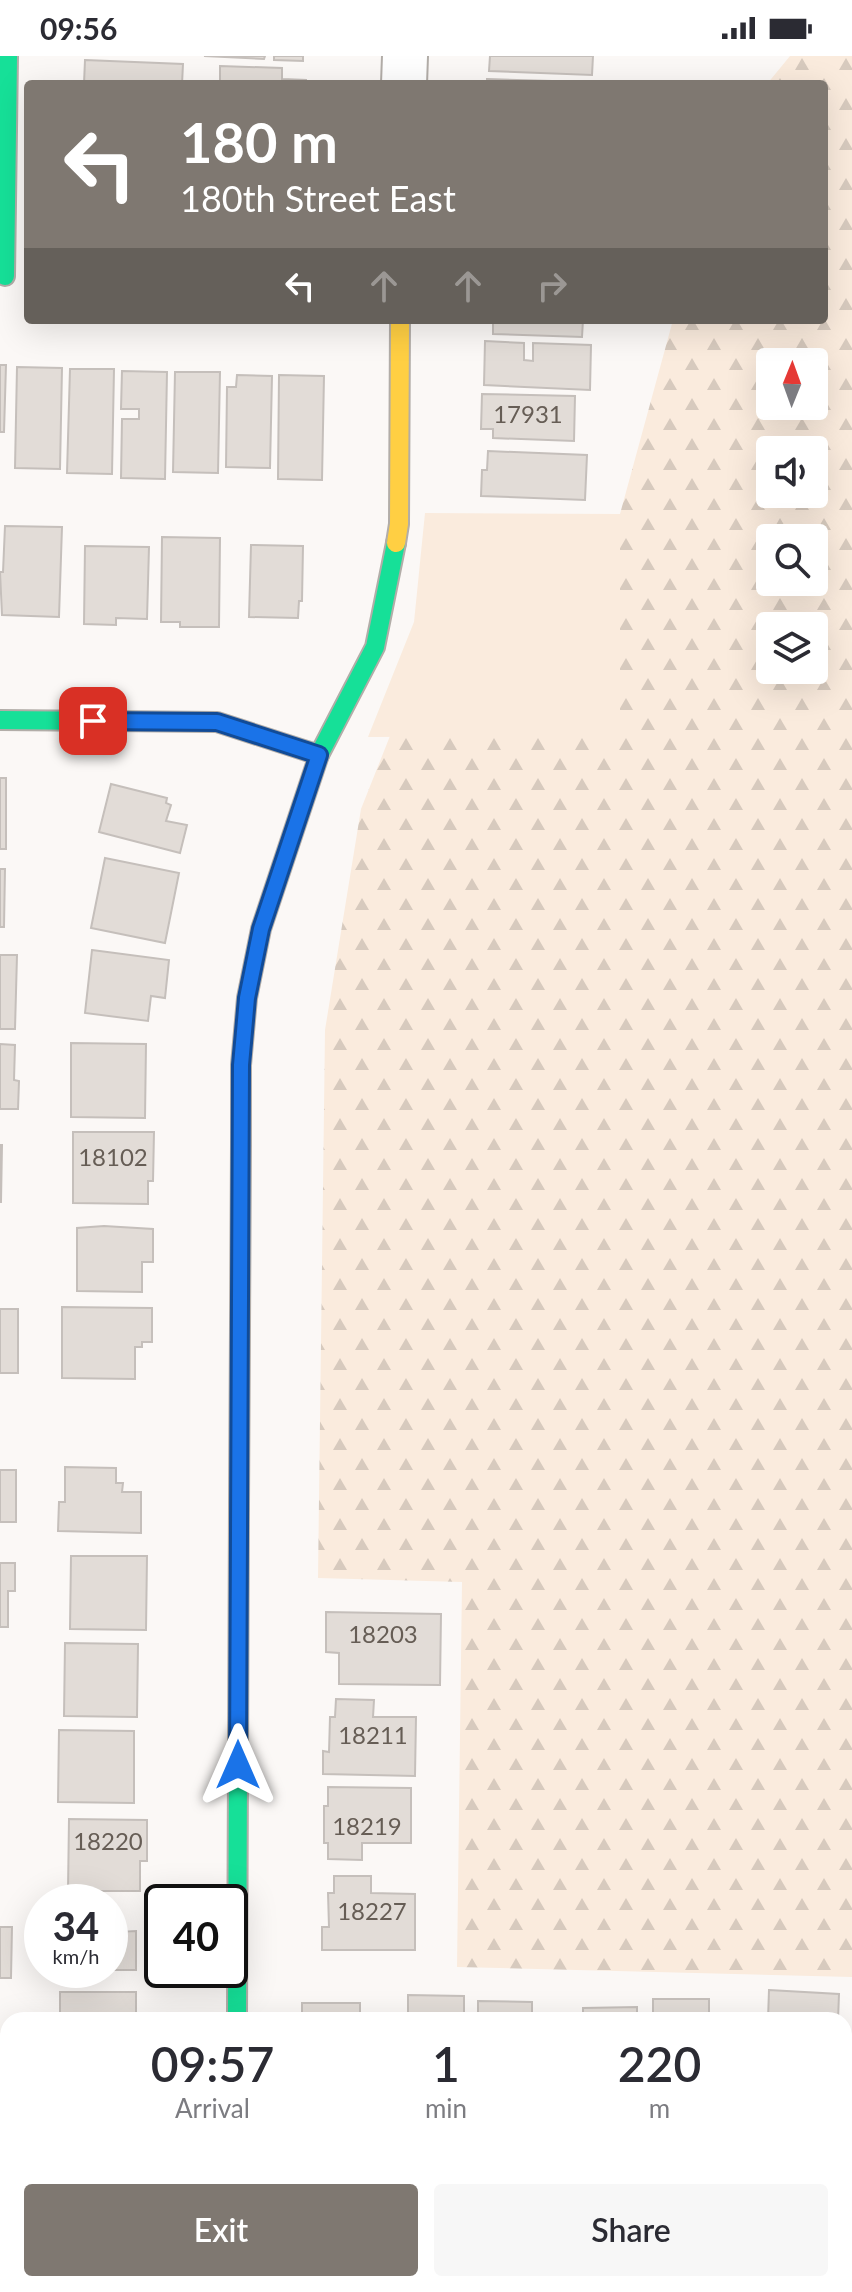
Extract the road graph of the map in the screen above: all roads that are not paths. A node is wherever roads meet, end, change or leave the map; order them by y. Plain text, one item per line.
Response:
1 (8, 56) edge
2 (405, 56) edge
3 (404, 80) edge
4 (11, 276) edge
5 (400, 324) edge
6 (0, 720) edge
7 (319, 755) junction
8 (237, 2012) edge

1 - 4 street
2 - 3 street
5 - 7 street
6 - 7 street
7 - 8 street

